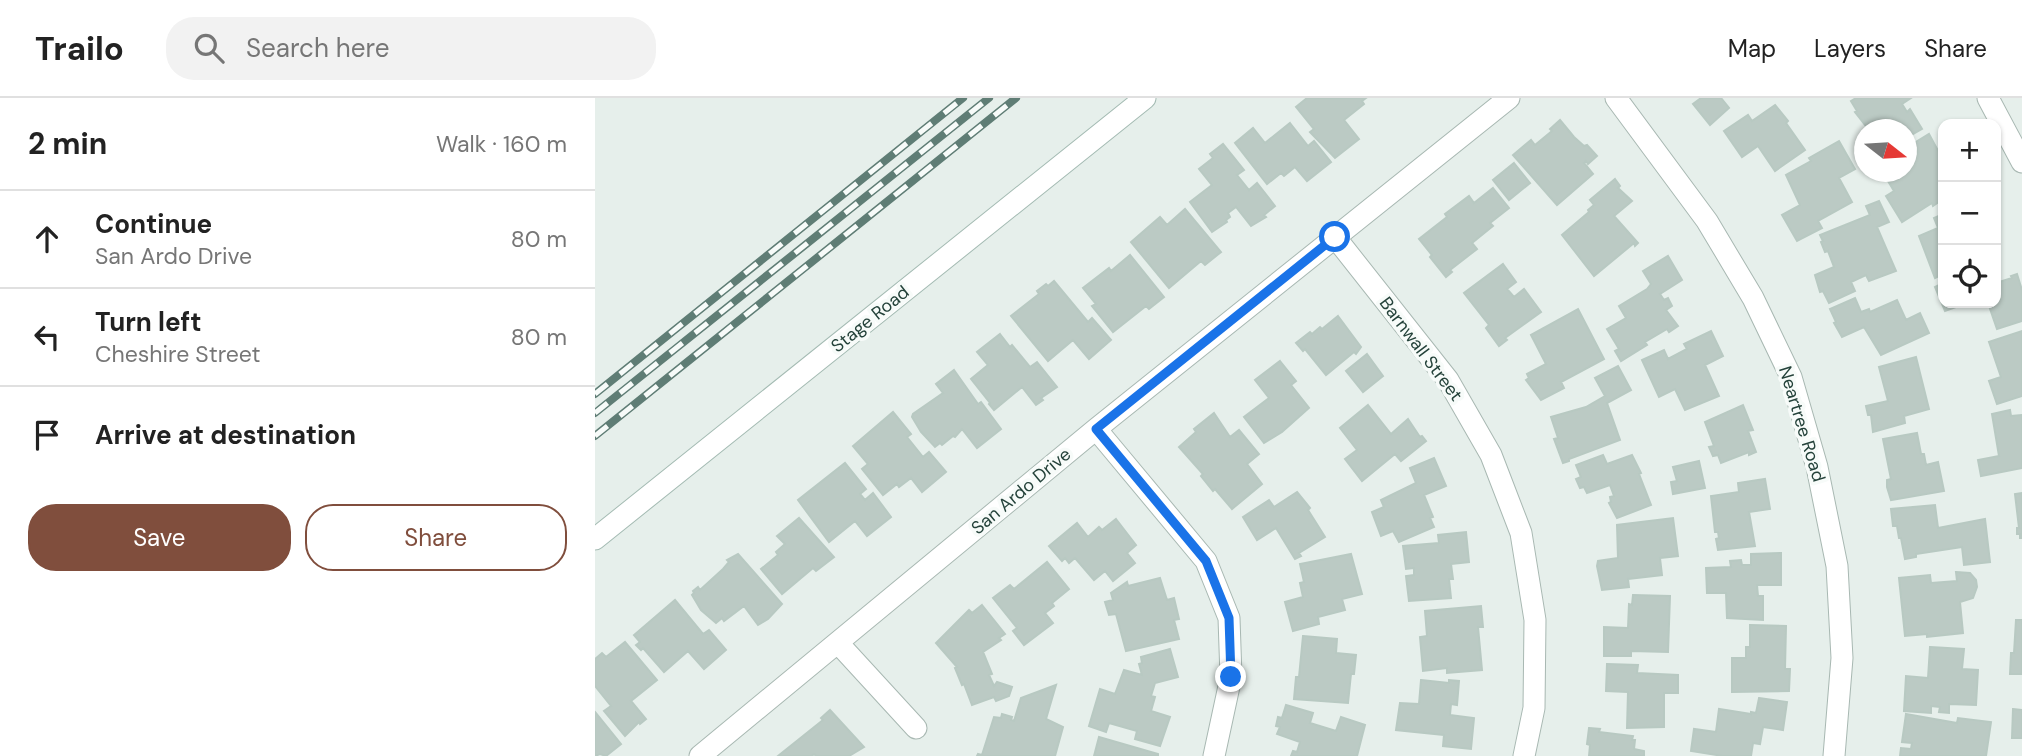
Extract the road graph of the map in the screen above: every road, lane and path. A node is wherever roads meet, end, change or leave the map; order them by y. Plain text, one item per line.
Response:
1 (1145, 98) edge
2 (1509, 98) edge
3 (1616, 98) edge
4 (1988, 98) edge
5 (2022, 162) edge
6 (1335, 237) junction
7 (1096, 429) junction
8 (595, 539) edge
9 (838, 642) junction
10 (916, 728) dead end
11 (699, 756) edge
12 (1214, 756) edge
13 (1524, 756) edge
14 (1833, 756) edge

1 - 8 street, Stage Road
2 - 6 street, San Ardo Drive
3 - 14 street, Neartree Road
4 - 5 street
6 - 7 street, San Ardo Drive
6 - 13 street, Barnwall Street
7 - 9 street, San Ardo Drive
7 - 12 street
9 - 10 street
9 - 11 street, San Ardo Drive

